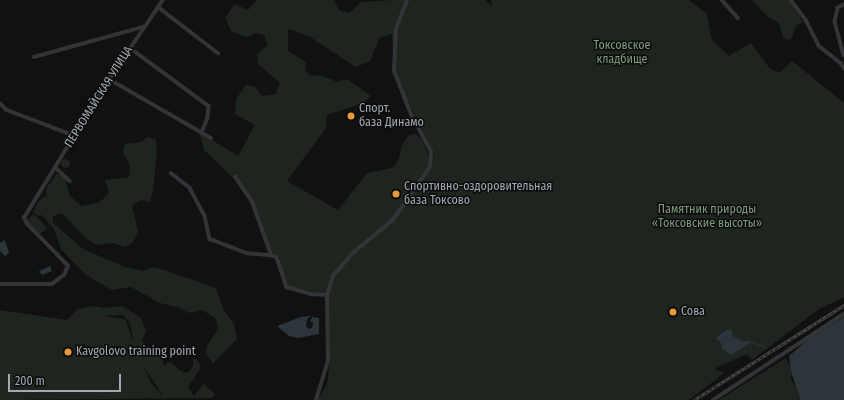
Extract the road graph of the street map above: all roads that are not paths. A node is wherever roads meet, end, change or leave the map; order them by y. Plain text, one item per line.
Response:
1 (163, 0) edge
2 (407, 0) edge
3 (722, 0) edge
4 (791, 0) edge
5 (844, 5) edge
6 (158, 7) junction
7 (738, 18) dead end
8 (143, 27) junction
9 (130, 48) junction
10 (218, 53) dead end
11 (34, 57) dead end
12 (844, 57) edge
13 (841, 63) junction
14 (844, 68) edge
15 (109, 79) junction
16 (0, 103) edge
17 (202, 133) junction
18 (75, 136) junction
19 (211, 138) dead end
20 (56, 168) junction
21 (171, 173) dead end
22 (235, 177) dead end
23 (70, 181) dead end
24 (271, 255) junction
25 (0, 284) edge
26 (327, 295) junction
27 (844, 314) edge
28 (316, 400) edge
29 (713, 400) edge

1 - 6 street, ПЕРВОМАЙСКАЯ УЛИЦА
2 - 26 street
3 - 7 street
4 - 13 street
5 - 12 street
6 - 8 street, ПЕРВОМАЙСКАЯ УЛИЦА
6 - 10 street
8 - 9 street, ПЕРВОМАЙСКАЯ УЛИЦА
8 - 11 street
9 - 15 street, ПЕРВОМАЙСКАЯ УЛИЦА
9 - 17 street
12 - 13 street
13 - 14 street
15 - 17 street
15 - 18 street, ПЕРВОМАЙСКАЯ УЛИЦА
16 - 18 street
17 - 19 street
18 - 20 street, ПЕРВОМАЙСКАЯ УЛИЦА
20 - 23 street
20 - 25 street, ПЕРВОМАЙСКАЯ УЛИЦА
21 - 24 street
22 - 24 street
24 - 26 street
26 - 28 street
27 - 29 street

